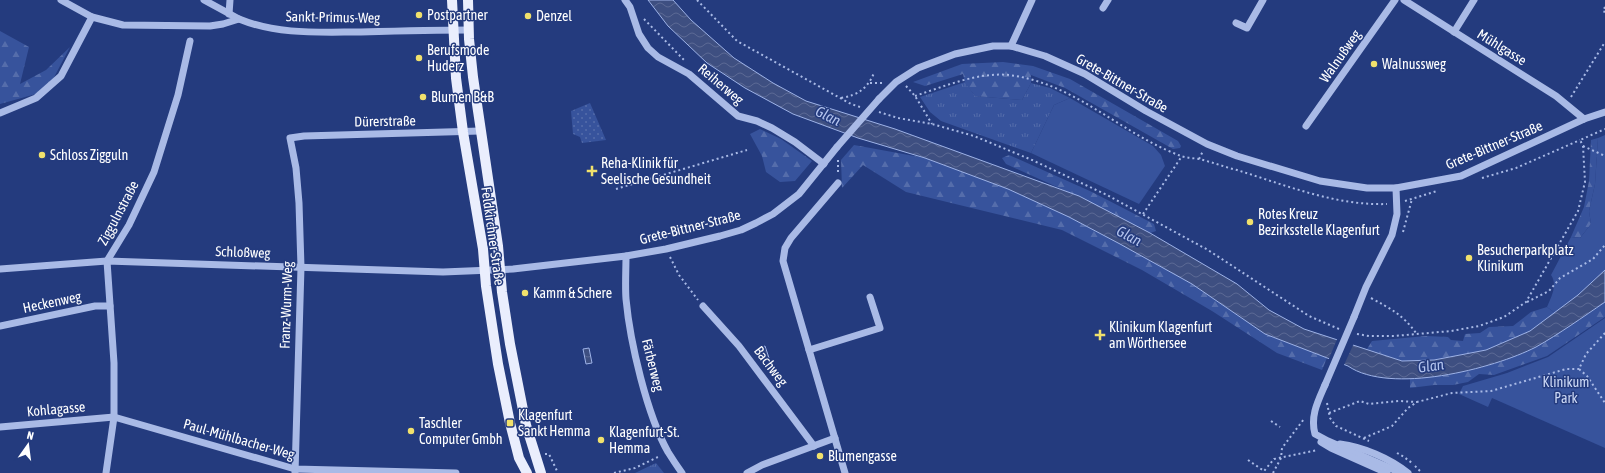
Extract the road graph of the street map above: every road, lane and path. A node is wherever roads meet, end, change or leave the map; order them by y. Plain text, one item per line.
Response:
1 (60, 0) edge
2 (204, 0) edge
3 (230, 0) edge
4 (452, 0) edge
5 (468, 0) edge
6 (625, 0) edge
7 (697, 0) edge
8 (1032, 0) edge
9 (1108, 0) edge
10 (1263, 0) edge
11 (1395, 0) edge
12 (1404, 0) edge
13 (1474, 0) edge
14 (1605, 7) edge
15 (1103, 8) dead end
16 (1605, 12) edge
17 (229, 14) junction
18 (92, 17) junction
19 (239, 19) junction
20 (1236, 23) dead end
21 (453, 30) junction
22 (468, 30) junction
23 (1454, 32) junction
24 (190, 41) dead end
25 (1605, 42) edge
26 (1011, 46) junction
27 (874, 73) dead end
28 (908, 86) dead end
29 (915, 96) junction
30 (840, 98) junction
31 (1566, 105) junction
32 (865, 108) dead end
33 (878, 112) dead end
34 (1605, 112) edge
35 (0, 113) edge
36 (1584, 119) junction
37 (932, 124) junction
38 (1306, 126) dead end
39 (1605, 130) edge
40 (480, 131) junction
41 (463, 132) junction
42 (290, 138) joint
43 (1580, 140) junction
44 (1583, 146) junction
45 (747, 150) dead end
46 (1182, 156) junction
47 (1605, 156) edge
48 (838, 159) dead end
49 (824, 164) junction
50 (1478, 179) dead end
51 (838, 183) joint
52 (1396, 188) junction
53 (616, 189) dead end
54 (1441, 190) dead end
55 (1397, 203) junction
56 (1143, 214) junction
57 (1605, 245) edge
58 (666, 249) junction
59 (626, 256) junction
60 (107, 261) junction
61 (301, 267) junction
62 (0, 269) edge
63 (500, 269) junction
64 (485, 270) junction
65 (870, 296) dead end
66 (1371, 298) dead end
67 (1526, 302) junction
68 (110, 306) junction
69 (703, 306) joint
70 (0, 326) edge
71 (1344, 330) dead end
72 (1351, 333) dead end
73 (1416, 333) junction
74 (1605, 333) edge
75 (809, 350) junction
76 (1579, 368) junction
77 (1417, 402) junction
78 (1326, 403) dead end
79 (1605, 403) edge
80 (1329, 413) junction
81 (114, 417) junction
82 (1306, 417) dead end
83 (1271, 421) dead end
84 (0, 427) edge
85 (1280, 427) dead end
86 (1315, 434) junction
87 (835, 438) junction
88 (1364, 438) junction
89 (1330, 442) junction
90 (1371, 442) dead end
91 (814, 446) junction
92 (1321, 450) dead end
93 (1391, 451) dead end
94 (668, 452) junction
95 (542, 454) dead end
96 (1281, 458) junction
97 (1248, 460) dead end
98 (295, 471) edge
99 (1421, 472) edge
100 (106, 473) edge
101 (456, 473) edge
102 (527, 473) edge
103 (541, 473) edge
104 (558, 473) edge
105 (614, 473) edge
106 (682, 473) edge
107 (747, 473) edge
108 (845, 473) edge
109 (1273, 473) edge
110 (1387, 473) edge
111 (1401, 473) edge
112 (1408, 473) edge

1 - 18 street
2 - 17 street, Sankt-Primus-Weg
3 - 17 street
4 - 21 main road, Feldkirchner Straße
5 - 22 main road, Feldkirchner Straße
6 - 49 street, Reiherweg
7 - 30 path
8 - 26 street
9 - 15 street
10 - 20 street
11 - 38 street, Walnußweg
12 - 23 street, Mühlgasse
13 - 23 street
14 - 16 path
17 - 19 street, Sankt-Primus-Weg
18 - 19 street
18 - 35 street
19 - 21 street, Sankt-Primus-Weg
21 - 22 street, Sankt-Primus-Weg
21 - 41 main road, Feldkirchner Straße
22 - 40 main road, Feldkirchner Straße
23 - 31 street, Mühlgasse
24 - 60 street, Ziggulnstraße
25 - 31 path
26 - 49 street, Grete-Bittner-Straße, bridge
26 - 52 street, Grete-Bittner-Straße
27 - 30 path
28 - 29 path
29 - 37 path
29 - 46 path
30 - 32 path
31 - 36 street, Mühlgasse
33 - 37 path
34 - 36 street, Grete-Bittner-Straße
36 - 52 street, Grete-Bittner-Straße
37 - 56 path
39 - 43 path
40 - 41 street, Dürerstraße
40 - 63 main road, Feldkirchner Straße
41 - 42 street, Dürerstraße
41 - 64 main road, Feldkirchner Straße
42 - 61 street, Franz-Wurm-Weg
43 - 44 path
43 - 50 path
44 - 47 path
44 - 67 path
45 - 53 path
46 - 55 path
46 - 56 path
48 - 51 path
49 - 58 street, Grete-Bittner-Straße
51 - 75 street
52 - 55 street
54 - 55 path
55 - 86 street, bridge
56 - 71 path
57 - 67 path
58 - 59 street, Grete-Bittner-Straße
58 - 69 path
59 - 63 street, Grete-Bittner-Straße
59 - 94 street, Färberweg
60 - 61 street, Schloßweg
60 - 62 street, Schloßweg
60 - 68 street, Ziggulnstraße
61 - 64 street, Schloßweg
61 - 98 street, Franz-Wurm-Weg
63 - 64 street, Grete-Bittner-Straße
63 - 103 main road, Feldkirchner Straße
64 - 102 main road, Feldkirchner Straße
65 - 75 street
66 - 73 path
67 - 73 path
68 - 70 street, Heckenweg
68 - 81 street, Ziggulnstraße
69 - 91 street, Bachweg
72 - 73 path
74 - 76 path
75 - 87 street
76 - 77 path
76 - 79 path
77 - 80 path
77 - 88 path
78 - 80 path
80 - 88 path
81 - 84 street, Kohlagasse
81 - 98 street, Paul-Mühlbacher-Weg
81 - 100 street, Ziggulnstraße
82 - 96 path
83 - 85 path
86 - 89 street
86 - 110 street
87 - 91 street
87 - 108 street
88 - 90 path
89 - 111 street
89 - 112 street
91 - 107 street
92 - 96 path
93 - 99 path
94 - 105 path
94 - 106 street, Färberweg
95 - 104 path
96 - 97 path
96 - 109 path
98 - 101 street, Paul-Mühlbacher-Weg

